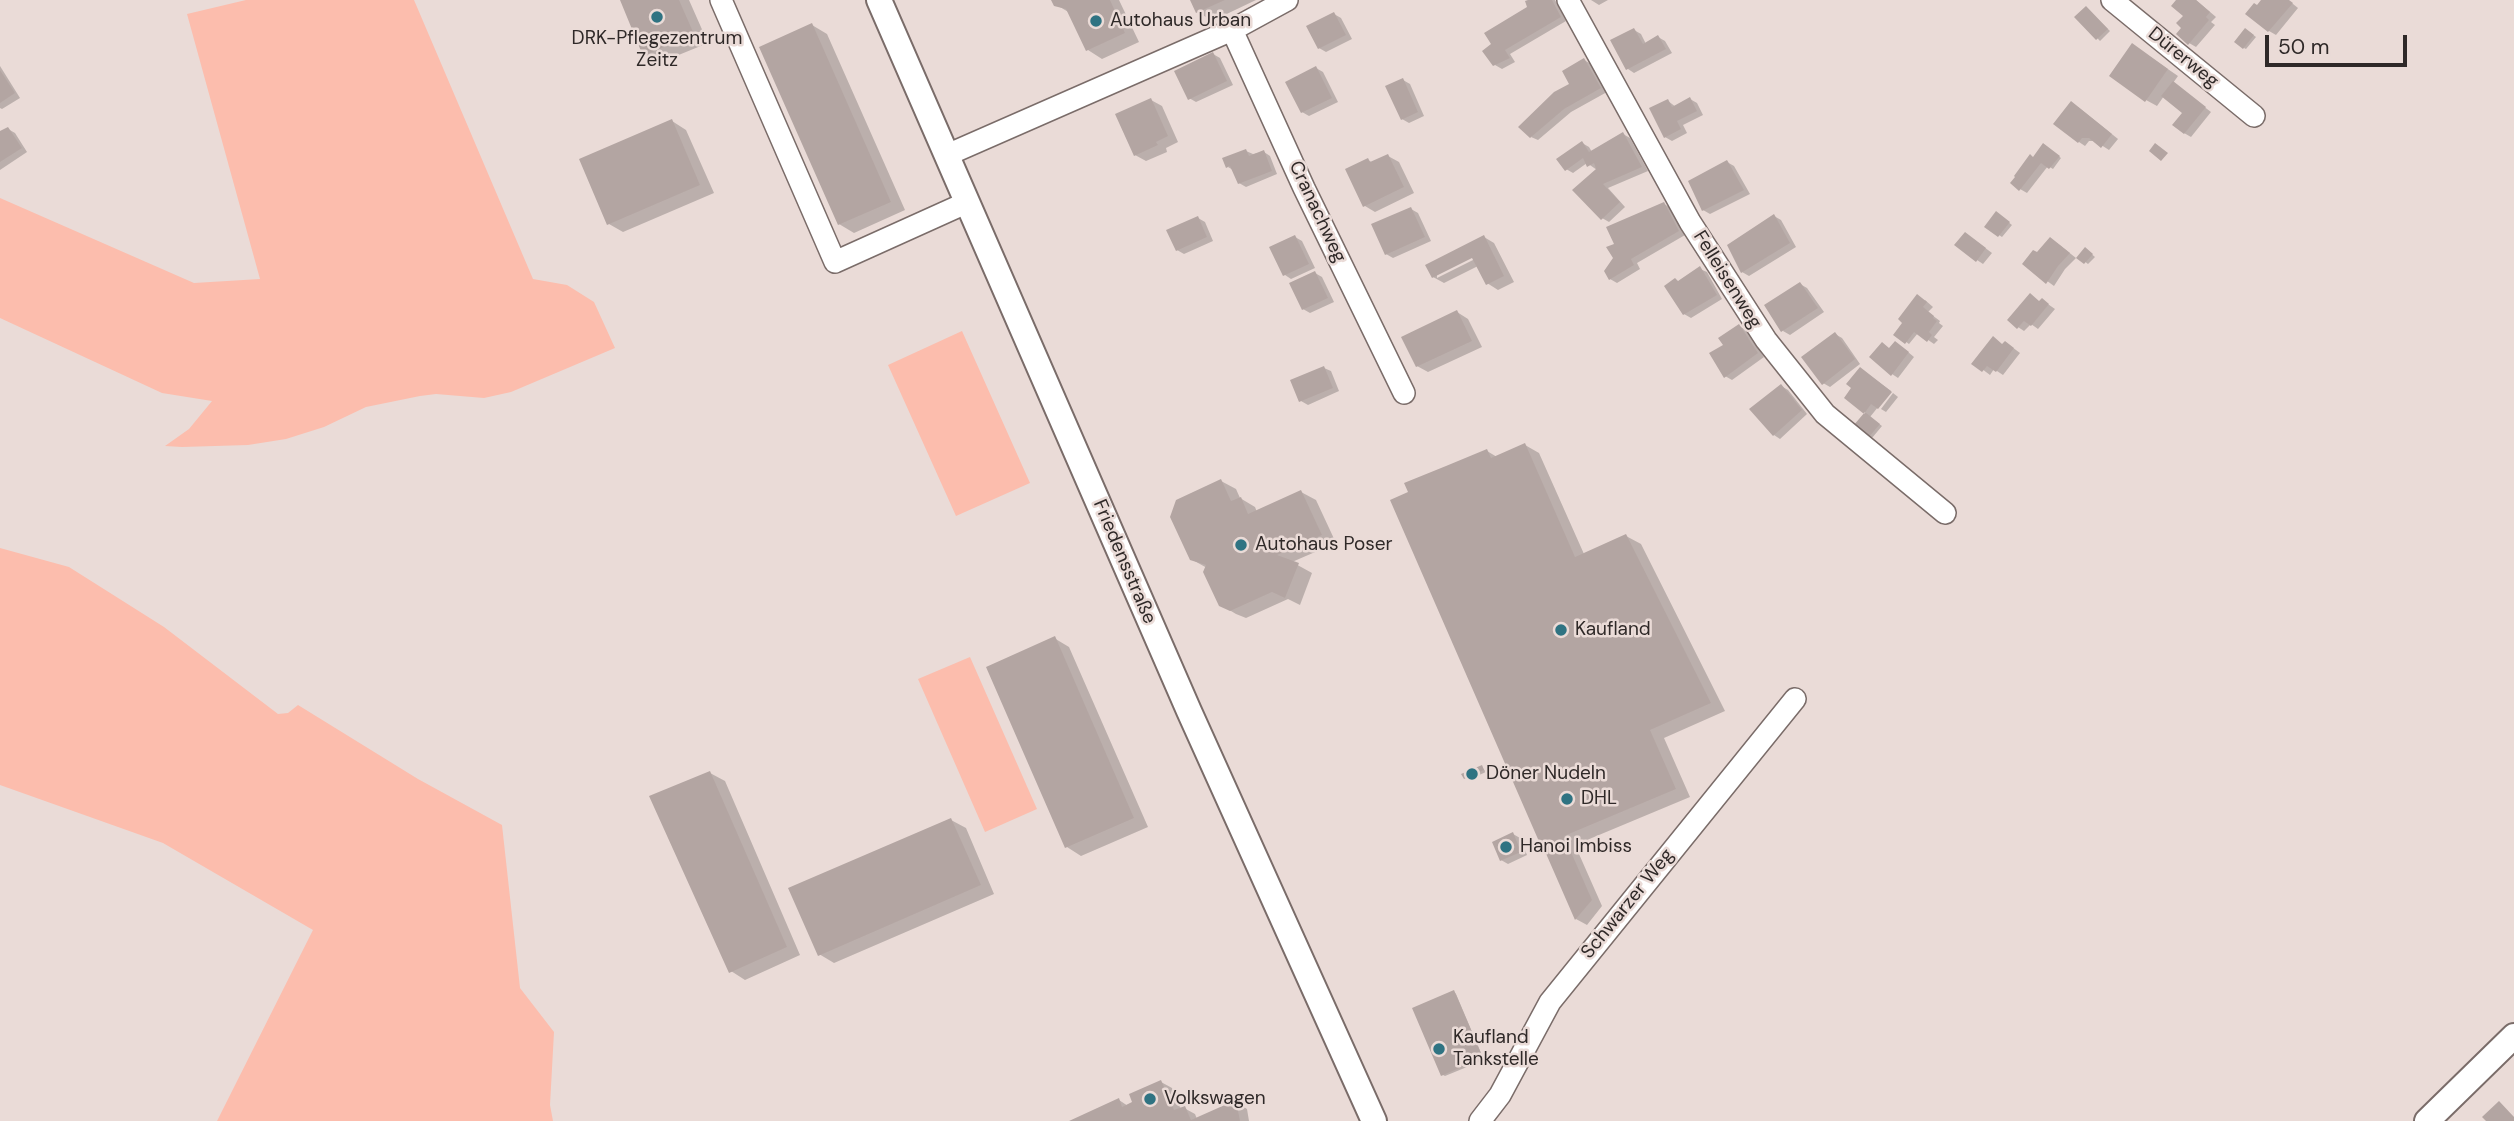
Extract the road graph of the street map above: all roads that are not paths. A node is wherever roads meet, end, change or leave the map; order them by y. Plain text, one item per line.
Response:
1 (721, 0) edge
2 (879, 0) edge
3 (1287, 0) edge
4 (1568, 0) edge
5 (2112, 0) edge
6 (1232, 30) junction
7 (2254, 116) dead end
8 (947, 155) junction
9 (968, 202) junction
10 (1404, 393) dead end
11 (1945, 513) dead end
12 (1795, 699) dead end
13 (2514, 1037) edge
14 (1374, 1121) edge
15 (1480, 1121) edge
16 (2427, 1121) edge

1 - 9 street
2 - 8 street, Friedensstraße
3 - 6 street
4 - 11 street, Felleisenweg
5 - 7 street, Dürerweg
6 - 8 street
6 - 10 street, Cranachweg
8 - 9 street, Friedensstraße
9 - 14 street, Friedensstraße
12 - 15 street, Schwarzer Weg
13 - 16 street

